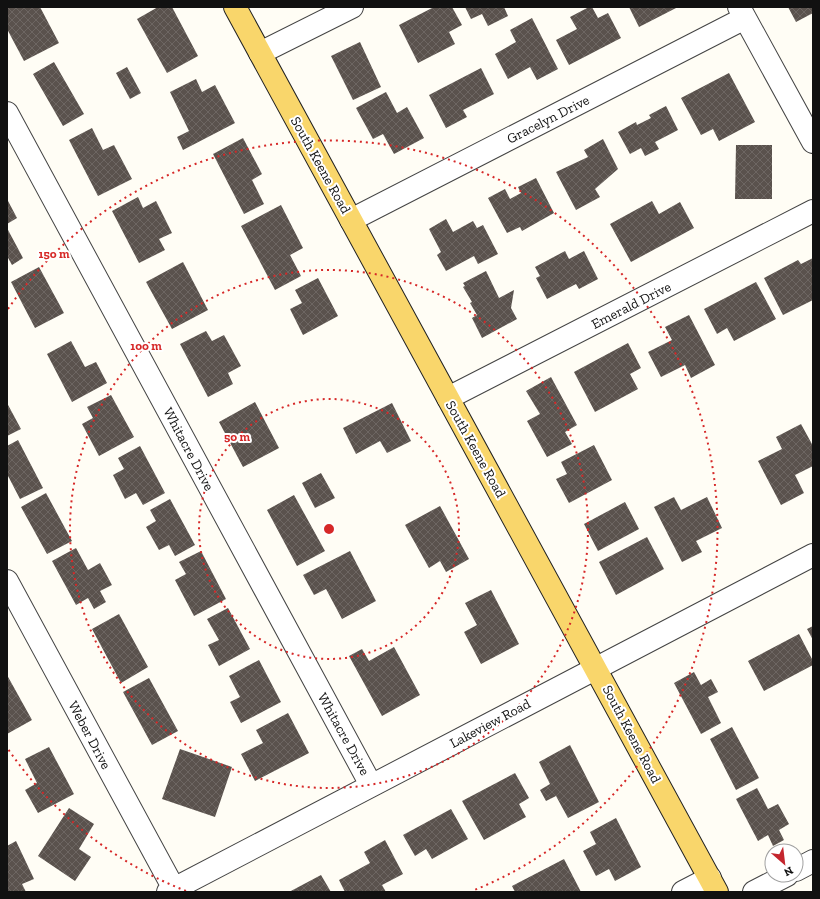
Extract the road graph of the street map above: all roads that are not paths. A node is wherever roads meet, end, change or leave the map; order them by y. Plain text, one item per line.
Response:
1 (235, 7) edge
2 (352, 7) edge
3 (742, 13) edge
4 (260, 53) junction
5 (7, 113) edge
6 (813, 142) edge
7 (813, 211) edge
8 (351, 220) junction
9 (448, 398) junction
10 (813, 555) edge
11 (7, 581) edge
12 (596, 668) junction
13 (372, 785) junction
14 (813, 861) edge
15 (804, 866) edge
16 (771, 883) edge
17 (713, 885) edge
18 (171, 890) edge
19 (683, 892) edge
20 (754, 892) edge

1 - 4 main road, South Keene Road
2 - 4 street
3 - 6 street
3 - 8 street, Gracelyn Drive
4 - 8 main road, South Keene Road
5 - 13 street, Whitacre Drive
7 - 9 street, Emerald Drive
8 - 9 main road, South Keene Road
9 - 12 main road, South Keene Road
10 - 12 street, Lakeview Road
11 - 18 street, Weber Drive
12 - 13 street, Lakeview Road
12 - 17 main road, South Keene Road
13 - 18 street, Lakeview Road
14 - 15 street
16 - 20 street
17 - 19 street

